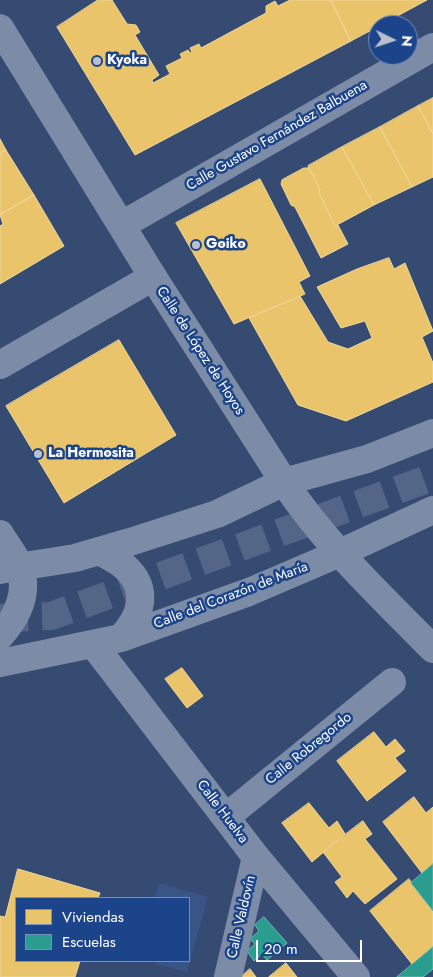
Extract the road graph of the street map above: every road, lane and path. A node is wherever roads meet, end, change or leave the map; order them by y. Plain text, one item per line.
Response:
1 (0, 28) edge
2 (433, 47) edge
3 (122, 225) junction
4 (153, 277) junction
5 (0, 365) edge
6 (433, 433) edge
7 (284, 482) junction
8 (433, 510) edge
9 (0, 534) edge
10 (99, 551) junction
11 (340, 553) junction
12 (10, 569) edge
13 (0, 636) edge
14 (121, 638) junction
15 (93, 644) junction
16 (433, 649) edge
17 (0, 663) edge
18 (392, 682) dead end
19 (226, 817) junction
20 (256, 857) junction
21 (228, 977) edge
22 (356, 977) edge

1 - 3 street, Calle de López de Hoyos
2 - 3 street, Calle Gustavo Fernández Balbuena
3 - 4 street, Calle de López de Hoyos
4 - 5 street
4 - 7 street, Calle de López de Hoyos
6 - 7 street
7 - 10 street
7 - 11 street, Calle de López de Hoyos
8 - 11 street, Calle del Corazón de María
9 - 12 street
10 - 12 street
10 - 14 street, Calle del Corazón de María
11 - 14 street, Calle del Corazón de María
11 - 16 street, Calle de López de Hoyos
12 - 13 street
14 - 15 street, Calle del Corazón de María
15 - 17 street, Calle del Corazón de María
15 - 19 street, Calle Huelva
18 - 19 street, Calle Robregordo
19 - 20 street, Calle Huelva
20 - 21 street, Calle Valdovín
20 - 22 street, Calle Huelva

